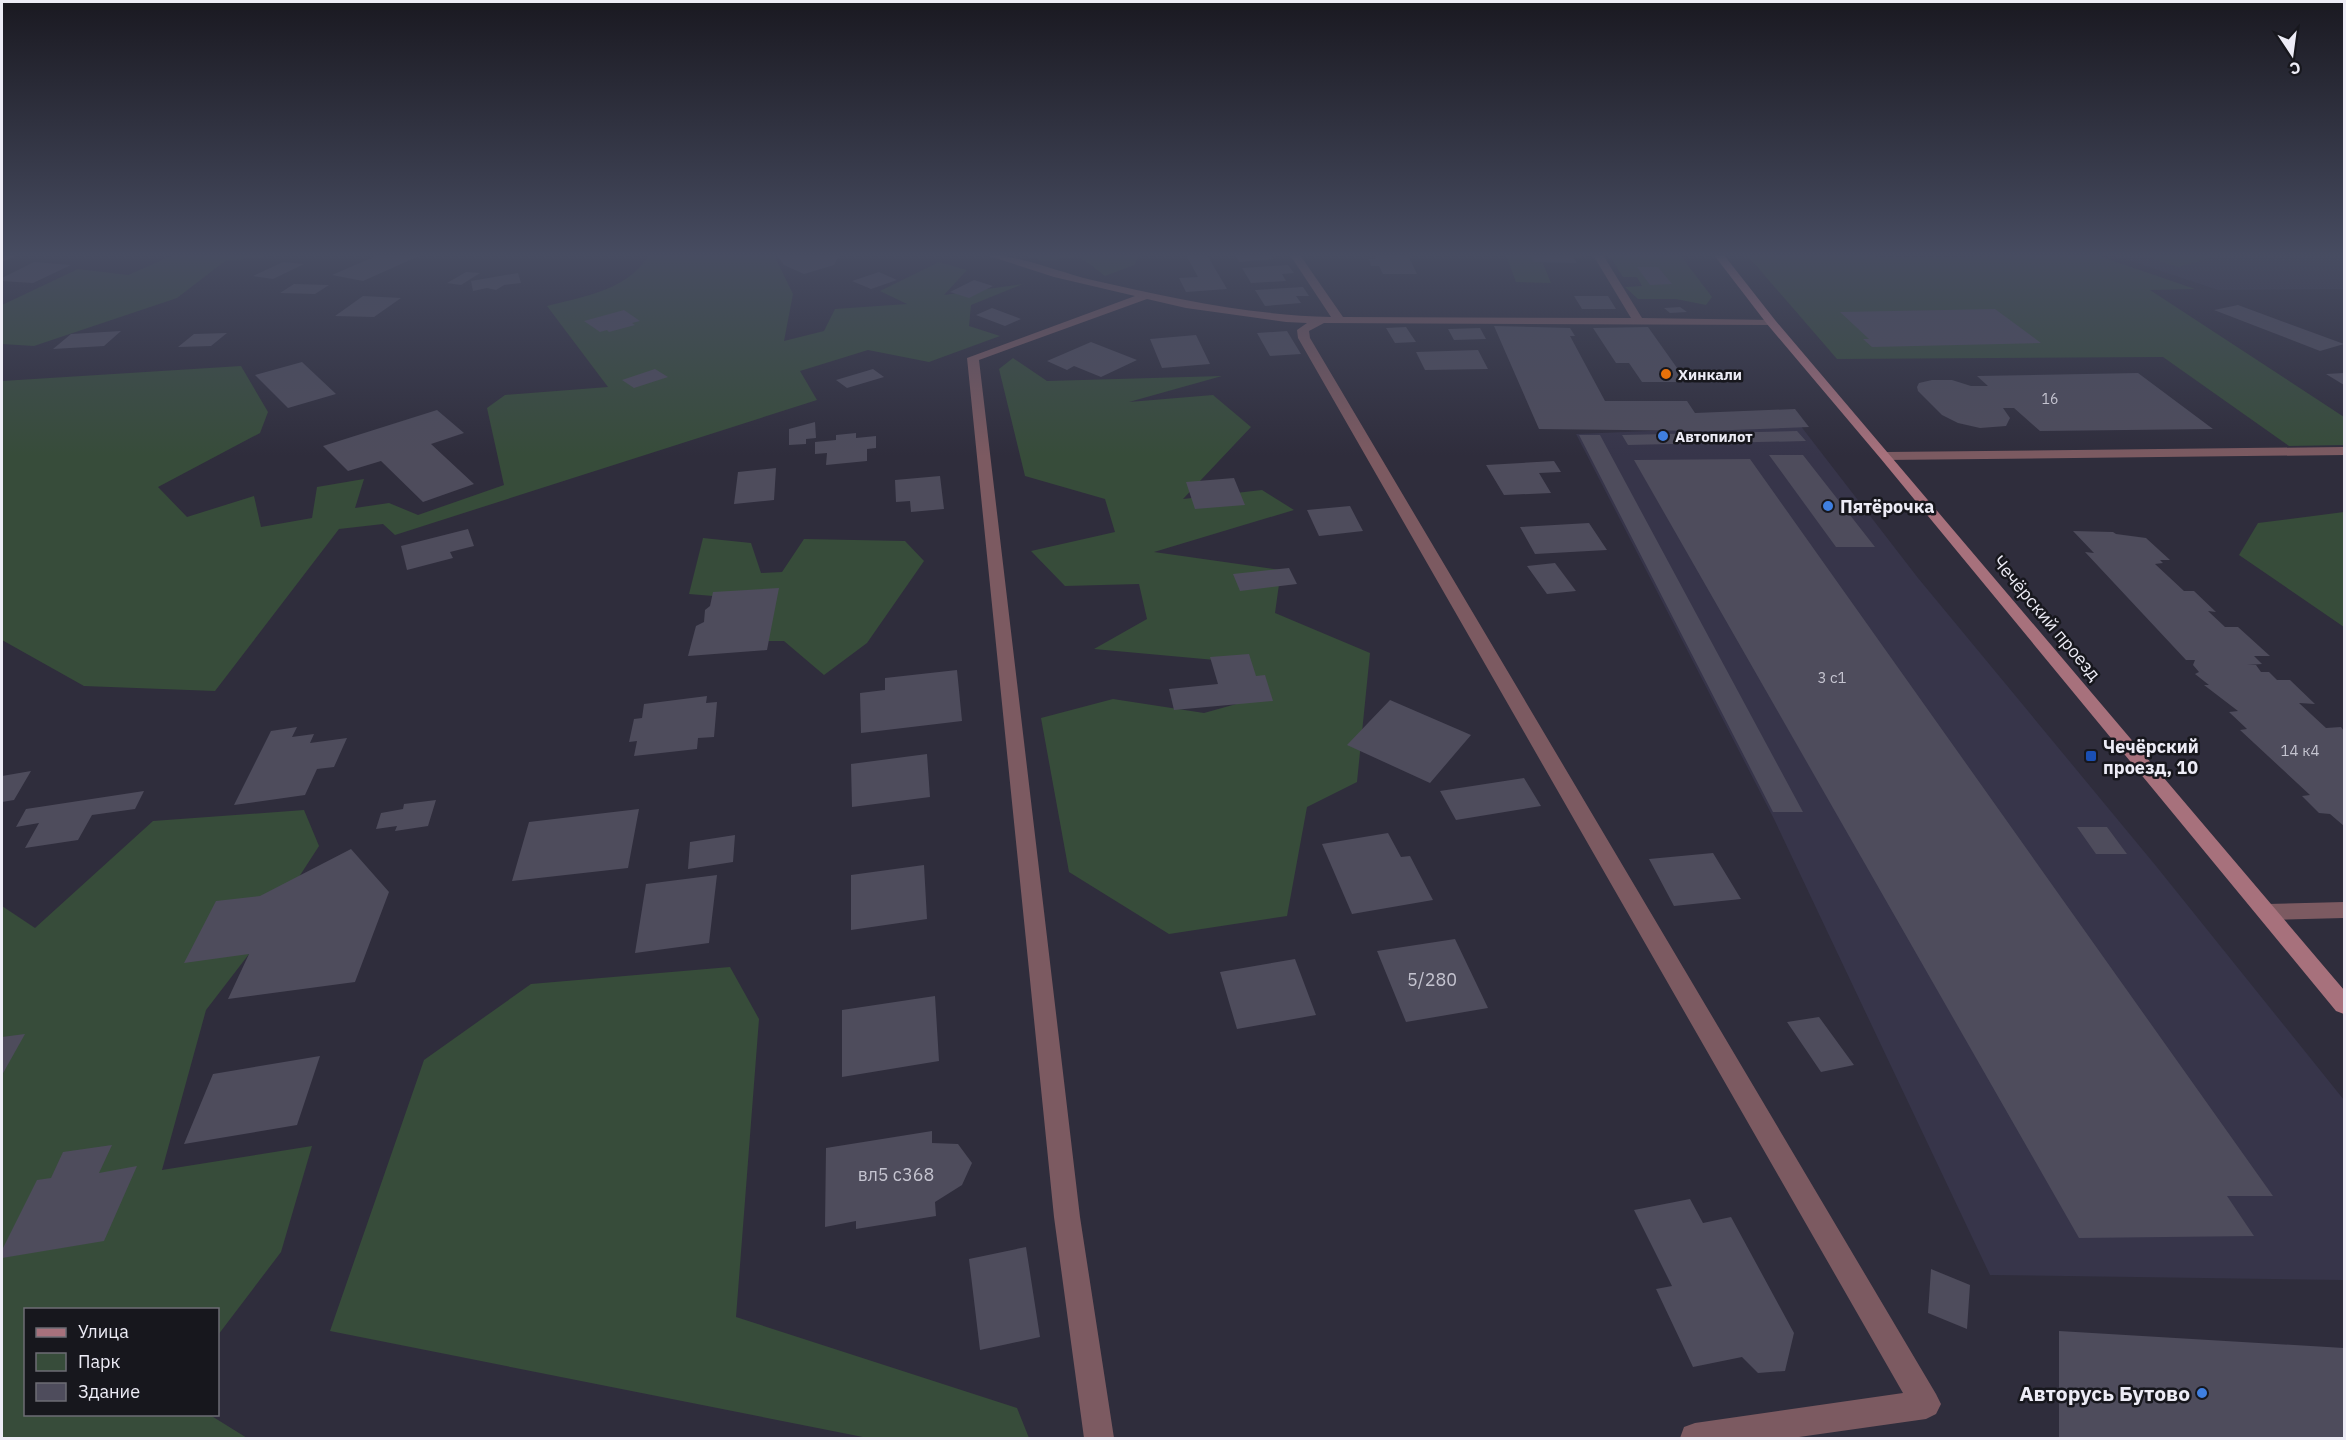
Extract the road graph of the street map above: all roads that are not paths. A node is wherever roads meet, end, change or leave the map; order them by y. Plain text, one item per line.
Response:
1 (1073, 322) edge
2 (1324, 322) edge
3 (1771, 322) edge
4 (2344, 451) edge
5 (1886, 456) junction
6 (2344, 910) edge
7 (2267, 912) junction
8 (2344, 1005) edge
9 (1099, 1438) edge
10 (1695, 1438) edge

1 - 9 street
2 - 10 street
3 - 5 main road, Чечёрский проезд
4 - 5 street
5 - 7 main road, Чечёрский проезд
6 - 7 street
7 - 8 main road, Чечёрский проезд

